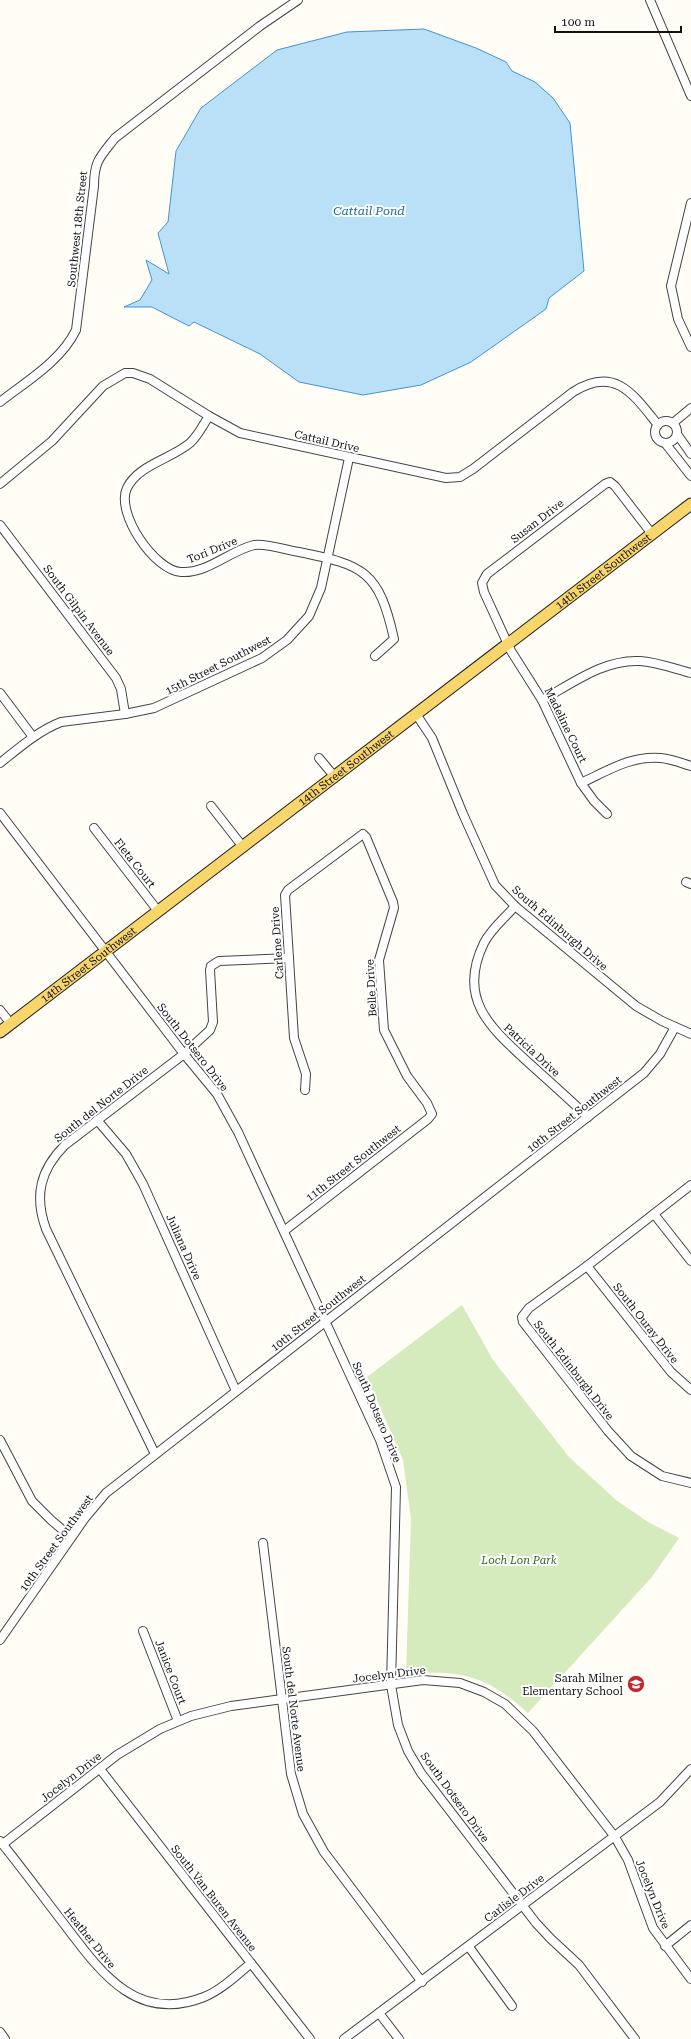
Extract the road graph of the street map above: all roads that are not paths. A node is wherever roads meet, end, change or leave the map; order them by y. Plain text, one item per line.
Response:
1 (298, 0) edge
2 (650, 0) edge
3 (691, 96) edge
4 (691, 203) edge
5 (687, 235) edge
6 (691, 347) edge
7 (0, 402) edge
8 (691, 408) edge
9 (209, 416) junction
10 (672, 423) junction
11 (658, 425) junction
12 (677, 434) junction
13 (665, 443) junction
14 (691, 454) edge
15 (349, 458) junction
16 (691, 476) edge
17 (0, 484) edge
18 (691, 504) edge
19 (0, 525) edge
20 (652, 534) junction
21 (327, 558) junction
22 (508, 644) junction
23 (375, 656) dead end
24 (691, 673) edge
25 (0, 693) edge
26 (542, 700) junction
27 (126, 714) junction
28 (416, 714) junction
29 (33, 737) junction
30 (319, 758) dead end
31 (0, 763) edge
32 (691, 766) edge
33 (334, 776) junction
34 (581, 783) junction
35 (211, 806) dead end
36 (0, 813) edge
37 (607, 814) dead end
38 (94, 828) dead end
39 (365, 835) joint
40 (243, 847) junction
41 (515, 906) junction
42 (158, 911) junction
43 (106, 951) junction
44 (289, 958) junction
45 (0, 1010) edge
46 (11, 1024) junction
47 (674, 1027) junction
48 (0, 1032) edge
49 (691, 1034) edge
50 (184, 1054) junction
51 (305, 1090) dead end
52 (432, 1111) joint
53 (588, 1116) junction
54 (97, 1120) junction
55 (691, 1185) edge
56 (654, 1214) junction
57 (284, 1231) junction
58 (691, 1261) edge
59 (587, 1266) junction
60 (325, 1322) junction
61 (691, 1390) edge
62 (236, 1391) junction
63 (0, 1440) edge
64 (155, 1454) junction
65 (691, 1483) edge
66 (71, 1537) junction
67 (263, 1543) dead end
68 (143, 1630) dead end
69 (1, 1638) edge
70 (391, 1685) junction
71 (281, 1698) junction
72 (178, 1721) junction
73 (100, 1769) junction
74 (691, 1769) edge
75 (615, 1837) junction
76 (2, 1842) edge
77 (522, 1904) junction
78 (691, 1926) edge
79 (665, 1946) junction
80 (469, 1947) junction
81 (251, 1963) junction
82 (691, 1979) edge
83 (422, 1982) junction
84 (512, 2006) dead end
85 (379, 2014) junction
86 (0, 2032) edge
87 (6, 2039) edge
88 (310, 2039) edge
89 (344, 2039) edge
90 (399, 2039) edge
91 (635, 2039) edge

1 - 7 street, Southwest 18th Street
2 - 3 street
4 - 5 street
5 - 6 street
8 - 10 street
9 - 15 street, Cattail Drive
9 - 17 street, Cattail Drive
9 - 21 street, Tori Drive
10 - 11 street
10 - 12 street
11 - 13 street
11 - 15 street, Cattail Drive
12 - 13 street
12 - 14 street
13 - 16 street
15 - 21 street, 15th Street Southwest
18 - 20 main road, 14th Street Southwest
19 - 27 street, South Gilpin Avenue
20 - 22 main road, 14th Street Southwest
20 - 22 street, Susan Drive
21 - 23 street, Tori Drive
21 - 27 street, 15th Street Southwest
22 - 26 street, Madeline Court
22 - 28 main road, 14th Street Southwest
24 - 26 street
25 - 29 street
26 - 34 street, Madeline Court
27 - 29 street, 15th Street Southwest
28 - 33 main road, 14th Street Southwest
28 - 41 street, South Edinburgh Drive
29 - 31 street, 15th Street Southwest
30 - 33 street
32 - 34 street
33 - 40 main road, 14th Street Southwest
34 - 37 street, Madeline Court
35 - 40 street
36 - 43 street, South Dotsero Drive
38 - 42 street, Fleta Court
39 - 44 street, Carlene Drive
39 - 52 street, Belle Drive
40 - 42 main road, 14th Street Southwest
41 - 47 street, South Edinburgh Drive
41 - 53 street, Patricia Drive
42 - 43 main road, 14th Street Southwest
43 - 46 main road, 14th Street Southwest
43 - 50 street, South Dotsero Drive
44 - 50 street, South del Norte Drive
44 - 51 street, Carlene Drive
45 - 46 street
46 - 48 main road, 14th Street Southwest
47 - 49 street, South Edinburgh Drive
47 - 53 street, 10th Street Southwest
50 - 54 street, South del Norte Drive
50 - 57 street, South Dotsero Drive
52 - 57 street, 11th Street Southwest
53 - 60 street, 10th Street Southwest
54 - 62 street, Juliana Drive
54 - 64 street, South del Norte Drive
55 - 56 street, South Edinburgh Drive
56 - 58 street
56 - 59 street, South Edinburgh Drive
57 - 60 street, South Dotsero Drive
59 - 61 street, South Ouray Drive
59 - 65 street, South Edinburgh Drive
60 - 62 street, 10th Street Southwest
60 - 70 street, South Dotsero Drive
62 - 64 street, 10th Street Southwest
63 - 66 street
64 - 66 street, 10th Street Southwest
66 - 69 street, 10th Street Southwest
67 - 71 street, South del Norte Avenue
68 - 72 street, Janice Court
70 - 71 street, Jocelyn Drive
70 - 75 street, Jocelyn Drive
70 - 77 street, South Dotsero Drive
71 - 72 street, Jocelyn Drive
71 - 83 street, South del Norte Avenue
72 - 73 street, Jocelyn Drive
73 - 76 street, Jocelyn Drive
73 - 81 street, South Van Buren Avenue
74 - 75 street, Carlisle Drive
75 - 77 street, Carlisle Drive
75 - 79 street, Jocelyn Drive
76 - 81 street, Heather Drive
77 - 80 street, Carlisle Drive
77 - 91 street, South Dotsero Drive
78 - 79 street
79 - 82 street, Jocelyn Drive
80 - 83 street, Carlisle Drive
80 - 84 street
81 - 88 street, South Van Buren Avenue
83 - 85 street, Carlisle Drive
85 - 89 street, Carlisle Drive
85 - 90 street
86 - 87 street

